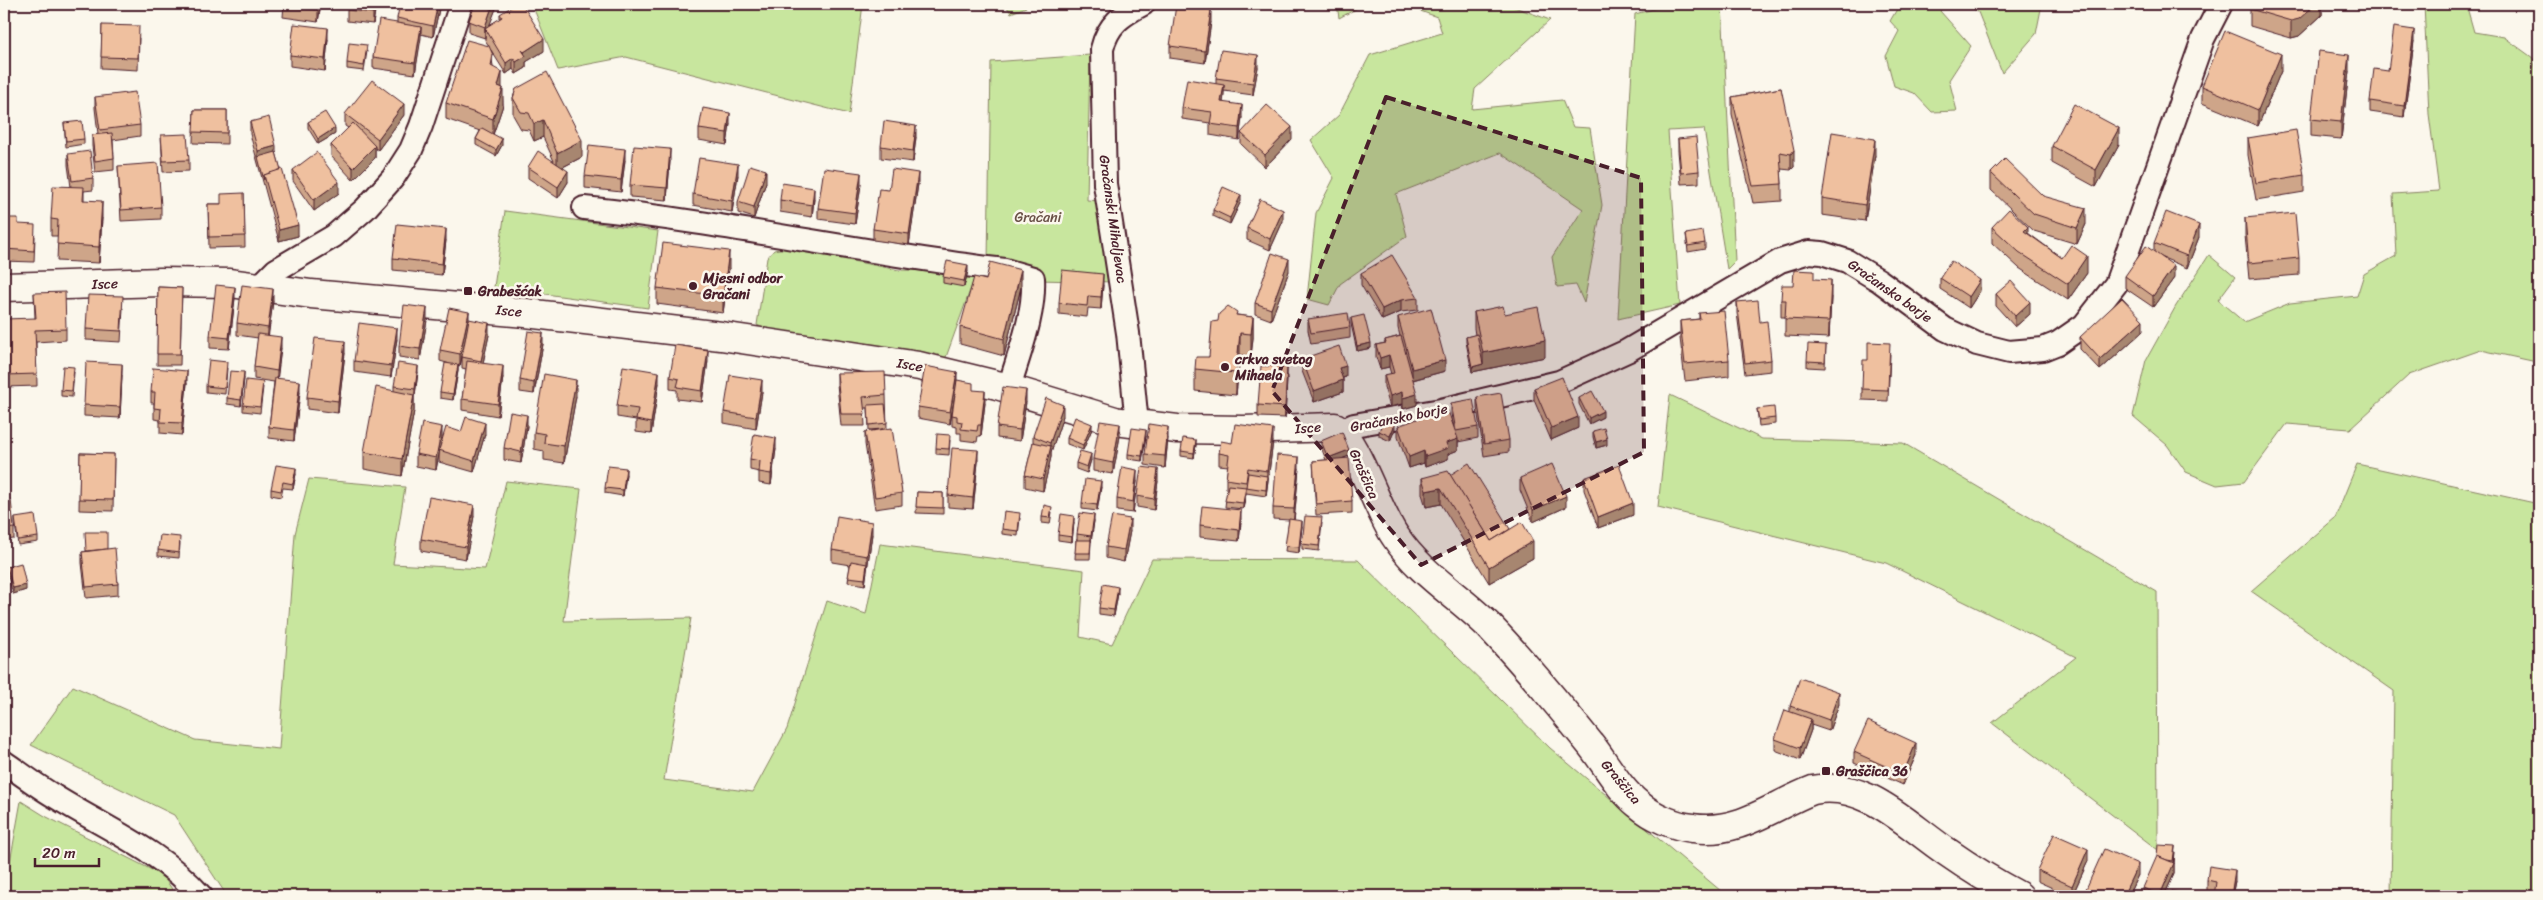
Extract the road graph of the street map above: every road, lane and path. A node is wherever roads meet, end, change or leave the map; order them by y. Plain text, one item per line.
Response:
1 (461, 4) edge
2 (1143, 4) edge
3 (2221, 4) edge
4 (584, 208) dead end
5 (260, 286) junction
6 (4, 287) edge
7 (1009, 388) junction
8 (1137, 424) junction
9 (1341, 431) junction
10 (4, 762) edge
11 (201, 896) edge
12 (2018, 896) edge

1 - 5 street
2 - 8 street, Gračanski Mihaljevac
3 - 9 street, Gračansko borje
4 - 7 street
5 - 6 street, Isce
5 - 7 street, Isce
7 - 8 street, Isce
8 - 9 street, Isce
9 - 12 street, Graščica
10 - 11 street

